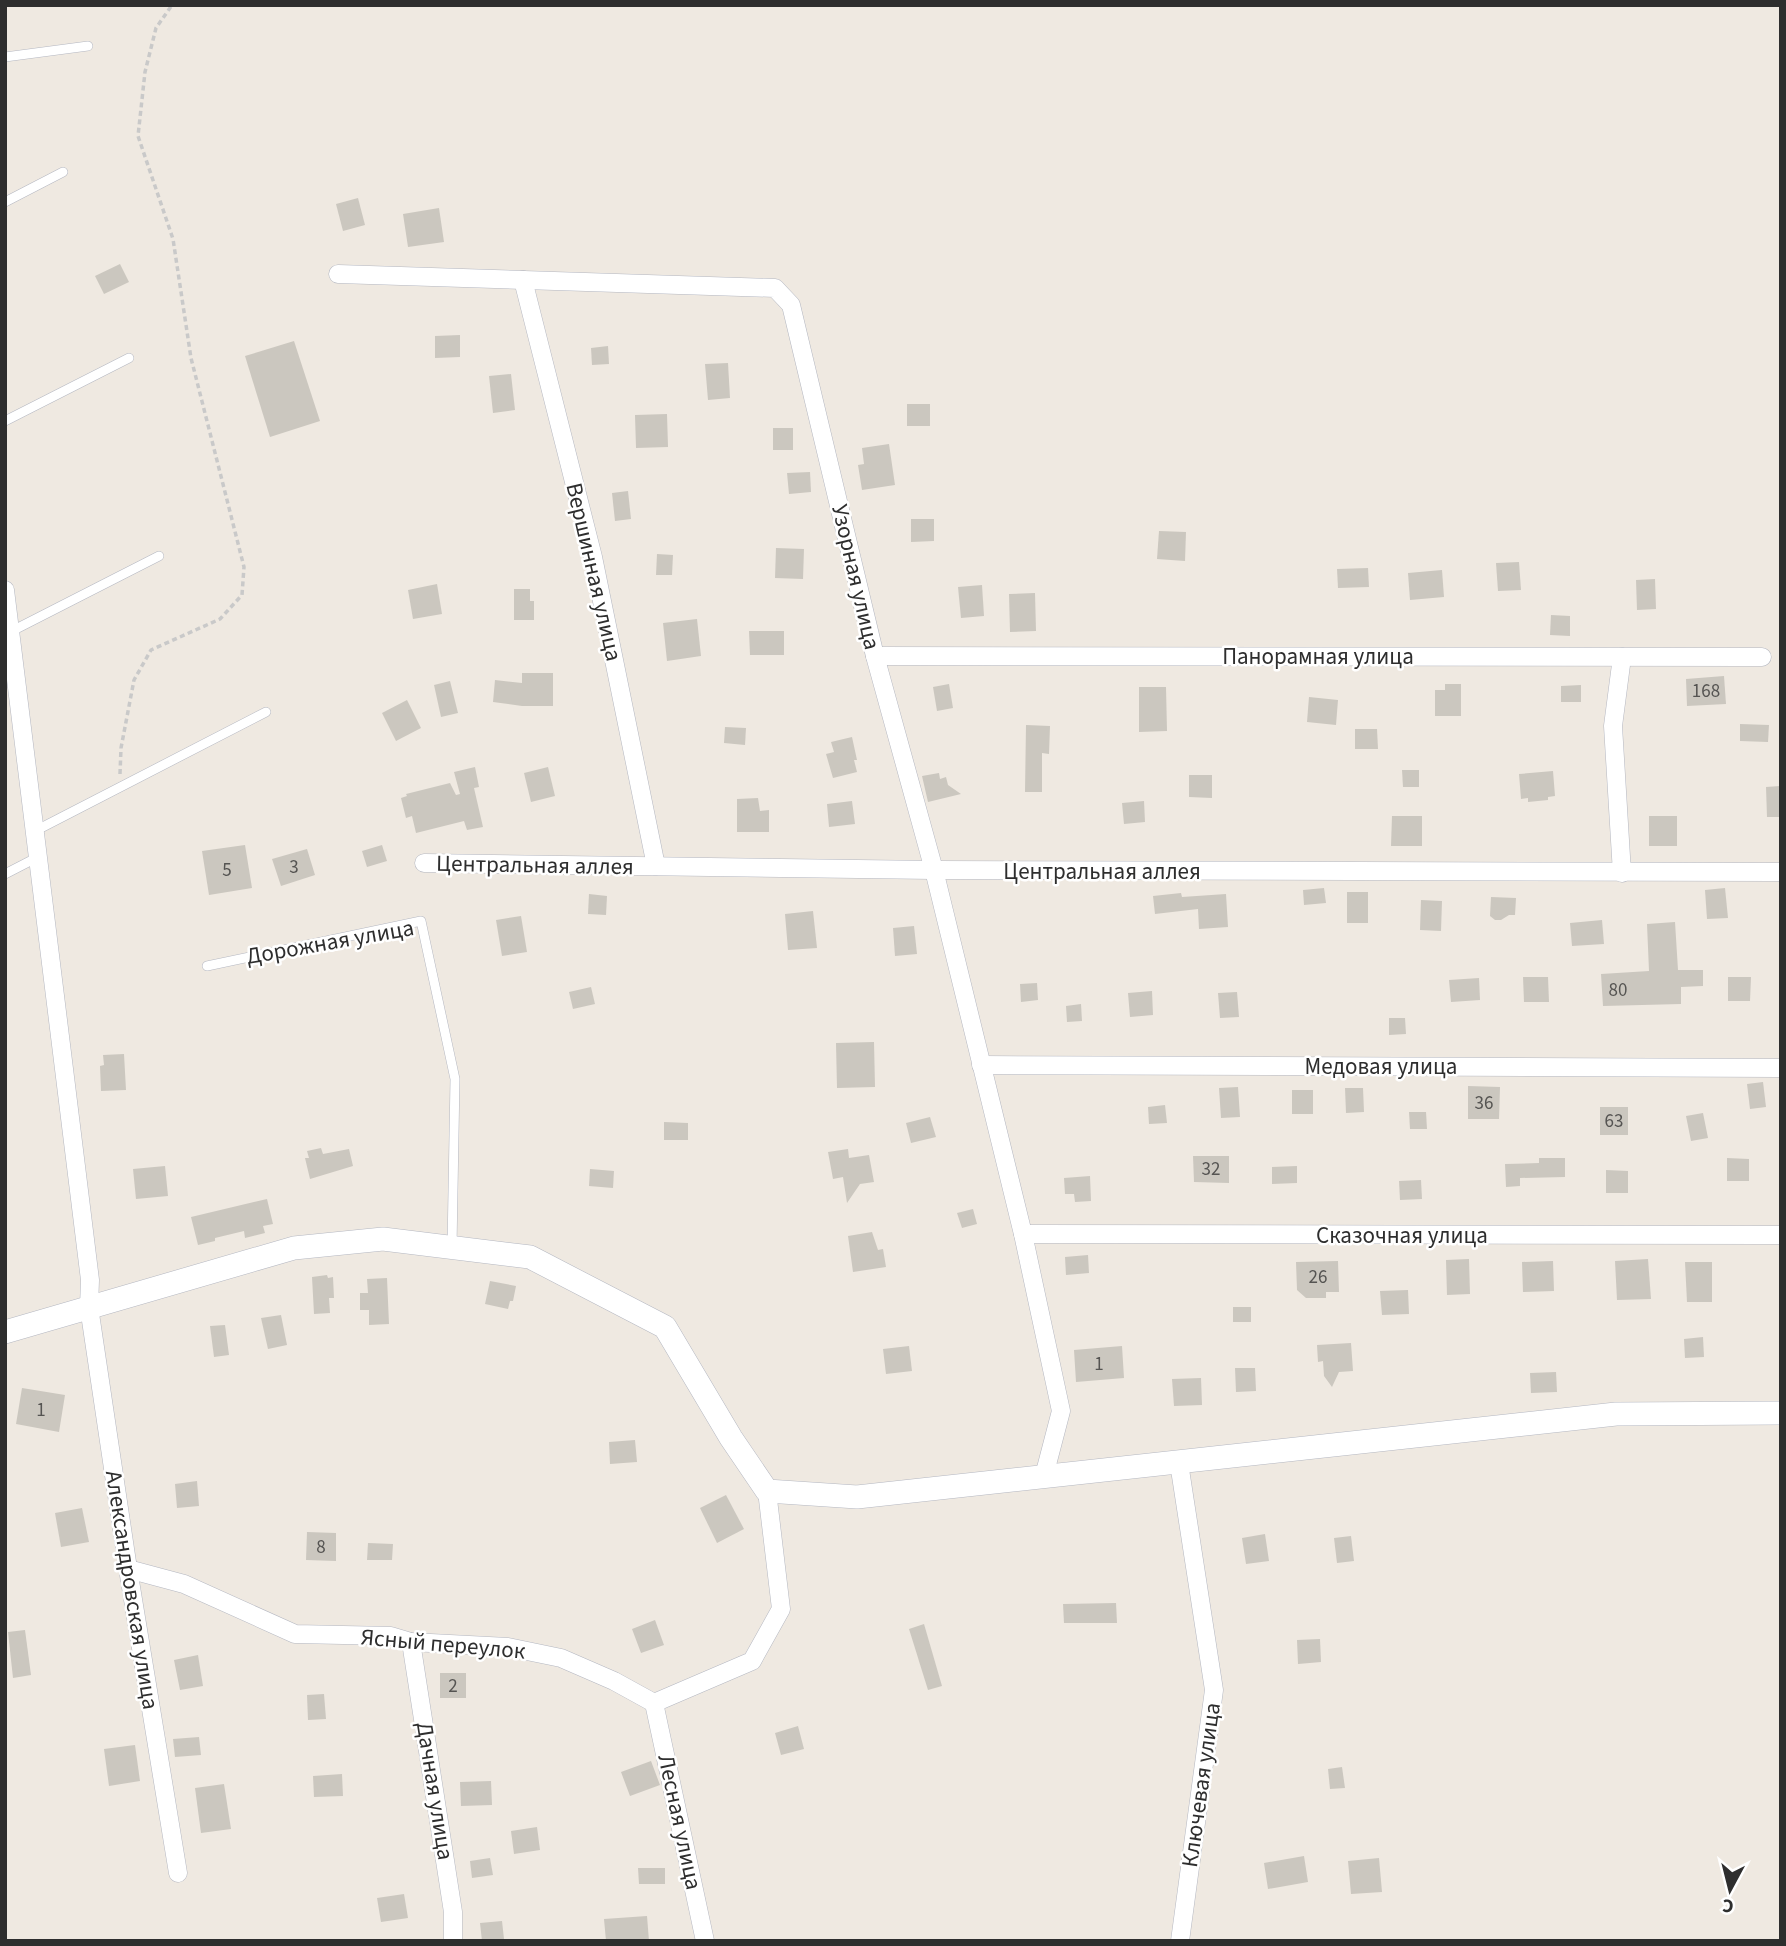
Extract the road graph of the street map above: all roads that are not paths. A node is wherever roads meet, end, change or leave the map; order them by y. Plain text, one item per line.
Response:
1 (88, 46) dead end
2 (5, 57) edge
3 (63, 172) dead end
4 (5, 202) edge
5 (338, 274) dead end
6 (523, 280) junction
7 (129, 358) dead end
8 (5, 421) edge
9 (159, 556) dead end
10 (5, 590) edge
11 (8, 634) edge
12 (874, 656) junction
13 (1622, 657) junction
14 (1762, 657) dead end
15 (266, 712) dead end
16 (35, 831) junction
17 (38, 856) junction
18 (424, 863) dead end
19 (656, 866) junction
20 (934, 870) junction
21 (1781, 872) edge
22 (1622, 873) junction
23 (5, 874) edge
24 (207, 966) dead end
25 (981, 1065) junction
26 (1781, 1068) edge
27 (1023, 1234) junction
28 (1781, 1235) edge
29 (452, 1247) junction
30 (89, 1307) junction
31 (5, 1332) edge
32 (1781, 1413) edge
33 (1179, 1463) junction
34 (1044, 1476) junction
35 (767, 1491) junction
36 (128, 1569) junction
37 (411, 1642) junction
38 (654, 1703) junction
39 (178, 1873) dead end
40 (453, 1941) edge
41 (705, 1941) edge
42 (1180, 1941) edge

1 - 2 lane
3 - 4 lane
5 - 6 street
6 - 12 street, Узорная улица
6 - 19 street, Вершинная улица
7 - 8 lane
9 - 11 lane
10 - 11 street, Александровская улица
11 - 16 street, Александровская улица
12 - 13 street, Панорамная улица
12 - 20 street, Узорная улица
13 - 14 street, Панорамная улица
13 - 22 street
15 - 16 lane
16 - 17 street, Александровская улица
17 - 23 lane
17 - 30 street, Александровская улица
18 - 19 street, Центральная аллея
19 - 20 street, Центральная аллея
20 - 22 street, Центральная аллея
20 - 25 street, Узорная улица
21 - 22 street, Центральная аллея
24 - 29 lane, Дорожная улица
25 - 26 street, Медовая улица
25 - 27 street, Узорная улица
27 - 28 street, Сказочная улица
27 - 34 street, Узорная улица
29 - 30 street
29 - 35 street
30 - 31 street
30 - 36 street, Александровская улица
32 - 33 street
33 - 34 street
33 - 42 street, Ключевая улица
34 - 35 street
35 - 38 street
36 - 37 street, Ясный переулок
36 - 39 street, Александровская улица
37 - 38 street, Ясный переулок
37 - 40 street, Дачная улица
38 - 41 street, Лесная улица

